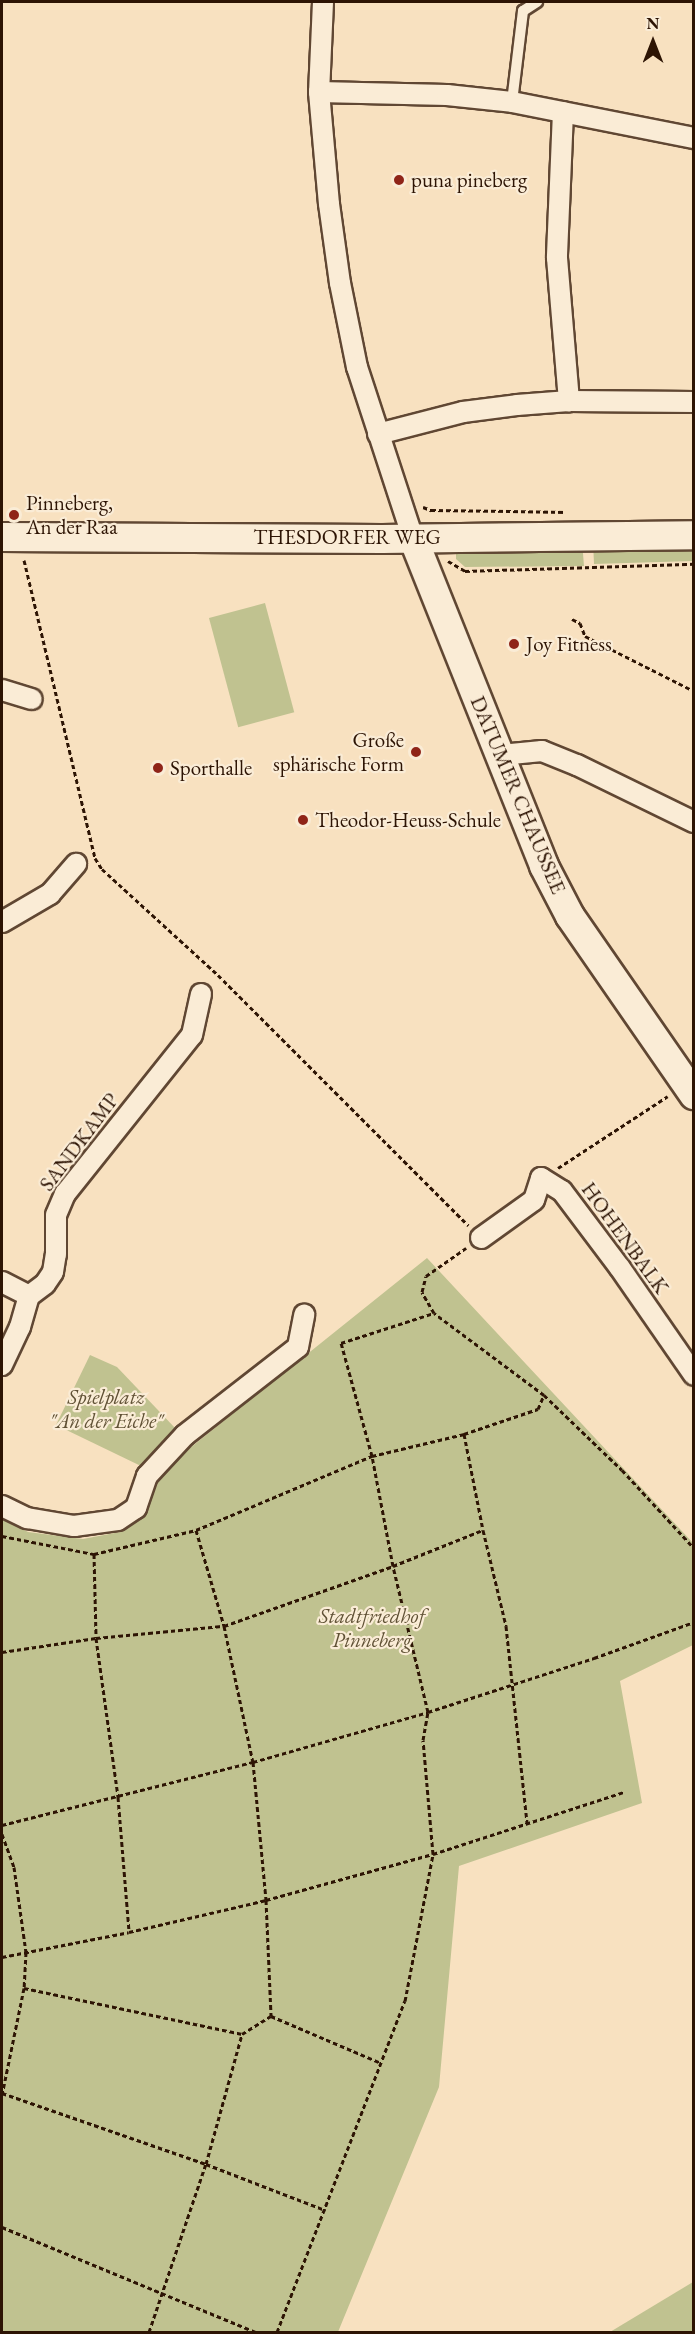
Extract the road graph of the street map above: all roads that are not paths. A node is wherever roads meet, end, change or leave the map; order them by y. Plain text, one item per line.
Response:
1 (323, 2) edge
2 (537, 2) edge
3 (319, 92) junction
4 (512, 102) junction
5 (563, 112) junction
6 (693, 138) edge
7 (568, 401) junction
8 (693, 402) edge
9 (378, 434) junction
10 (693, 535) edge
11 (2, 537) edge
12 (413, 538) junction
13 (2, 690) edge
14 (32, 699) dead end
15 (501, 755) junction
16 (693, 822) edge
17 (76, 864) dead end
18 (2, 922) edge
19 (201, 994) dead end
20 (690, 1090) edge
21 (481, 1238) road end
22 (2, 1282) edge
23 (29, 1296) junction
24 (304, 1315) dead end
25 (2, 1365) edge
26 (693, 1375) edge
27 (2, 1506) edge

1 - 3 street
2 - 4 lane
3 - 4 street
3 - 9 street
4 - 5 street
5 - 6 street
5 - 7 street
7 - 8 street
7 - 9 street
9 - 12 street
10 - 12 street, THESDORFER WEG
11 - 12 street, THESDORFER WEG
12 - 15 street, DATUMER CHAUSSEE
13 - 14 street
15 - 16 street
15 - 20 street, DATUMER CHAUSSEE
17 - 18 street
19 - 23 street, SANDKAMP
21 - 26 street, HOHENBALK
22 - 23 street
23 - 25 street
24 - 27 street

